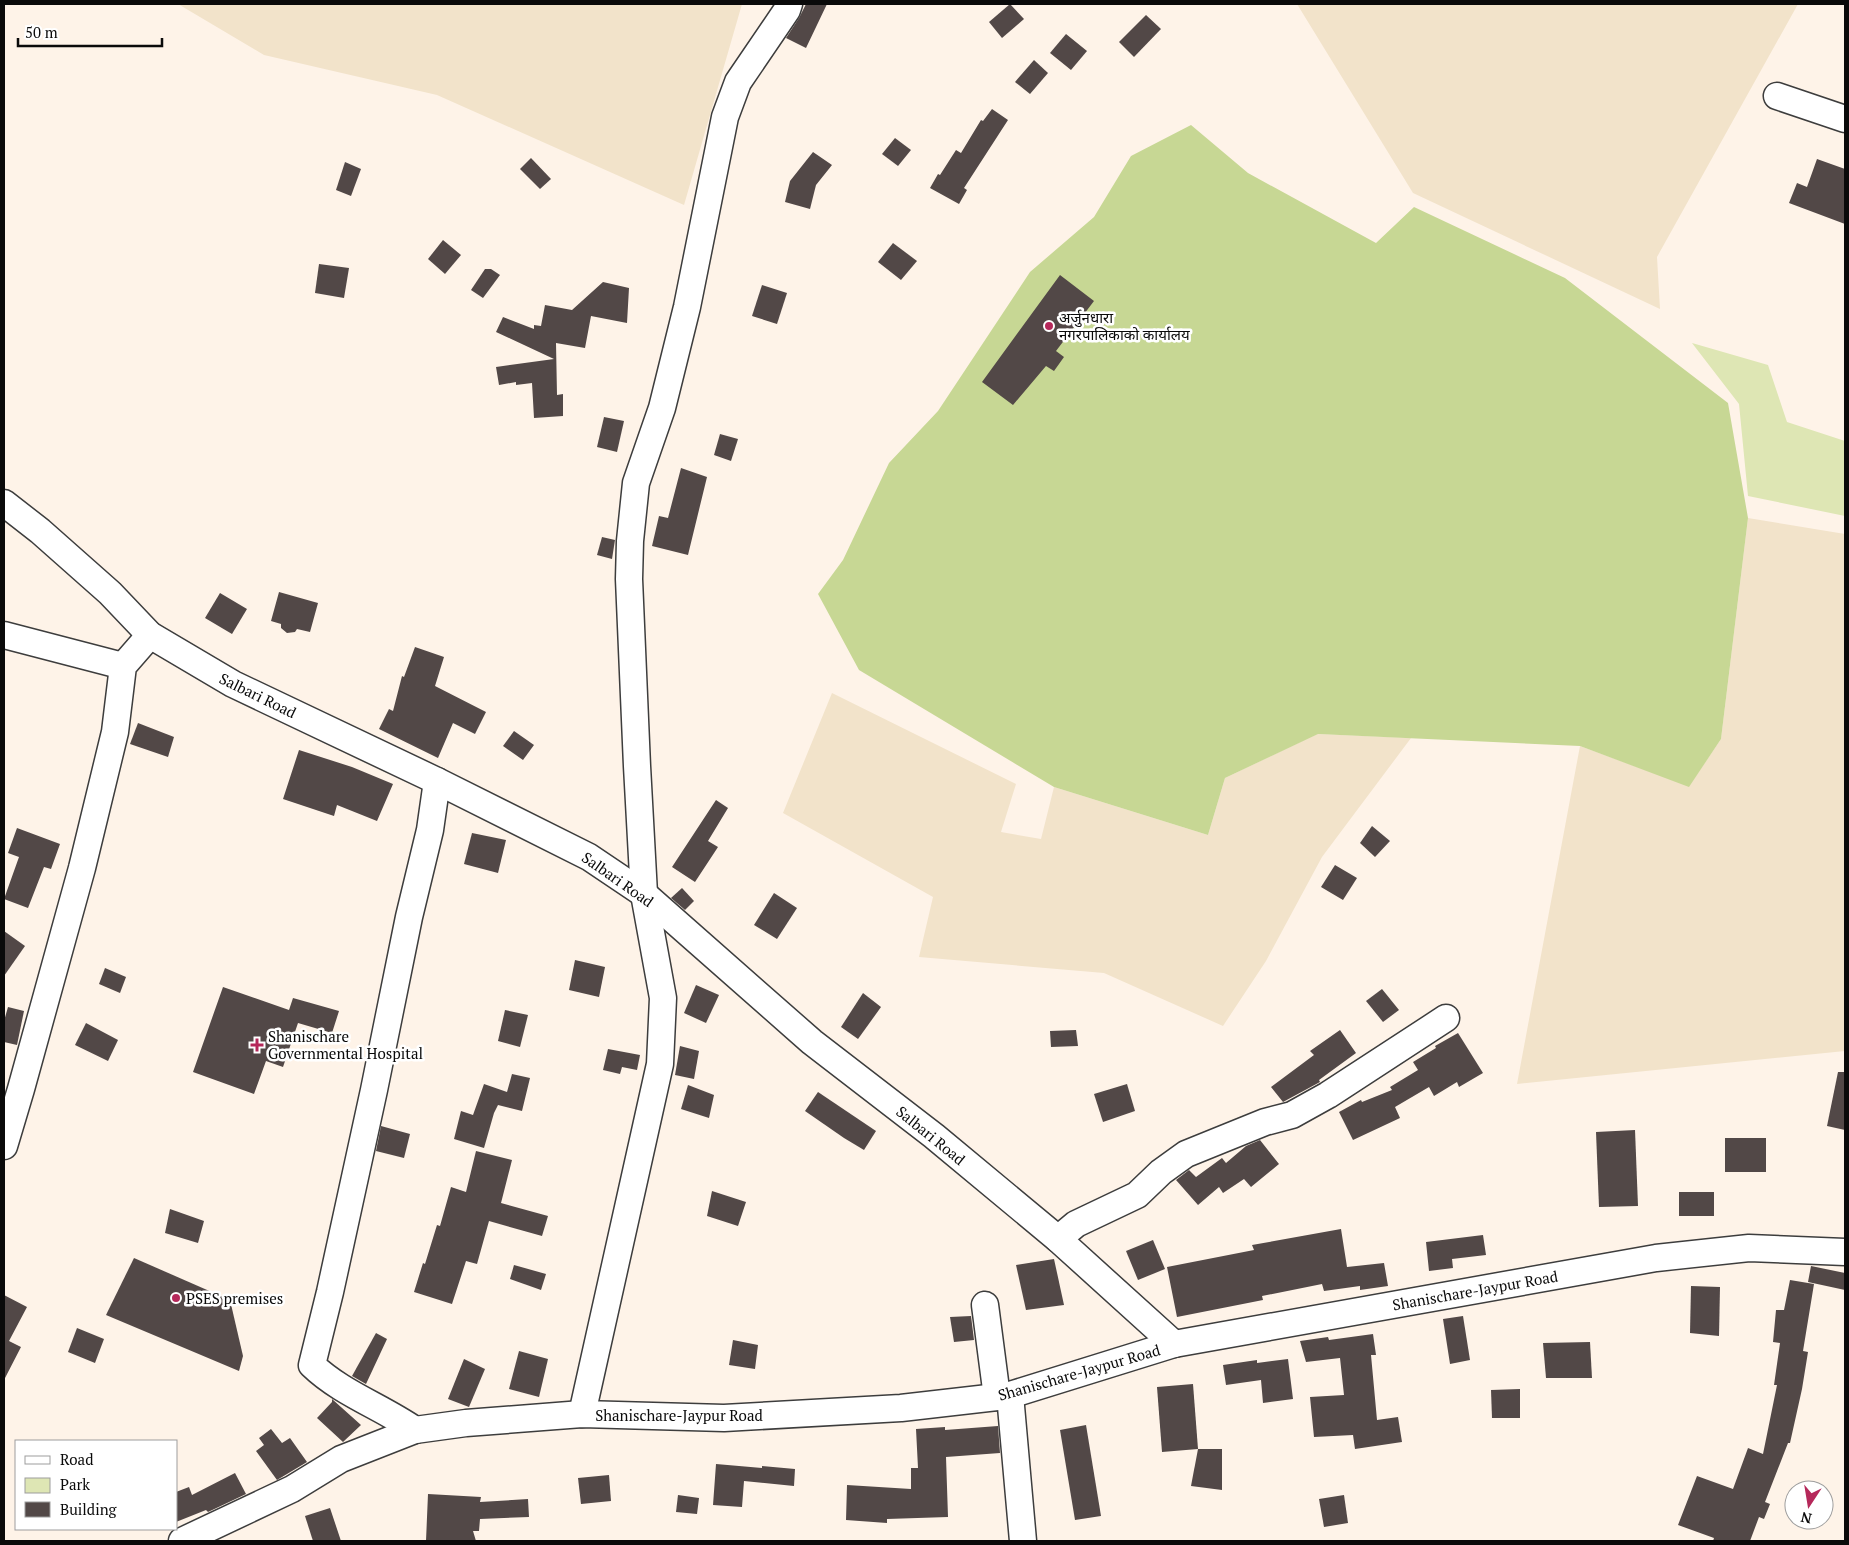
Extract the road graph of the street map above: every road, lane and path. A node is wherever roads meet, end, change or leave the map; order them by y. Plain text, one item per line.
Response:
1 (789, 4) edge
2 (1777, 96) dead end
3 (1845, 119) edge
4 (4, 503) edge
5 (4, 635) edge
6 (150, 635) junction
7 (123, 666) junction
8 (437, 781) junction
9 (644, 894) junction
10 (1446, 1018) dead end
11 (4, 1146) edge
12 (1058, 1239) junction
13 (1845, 1252) edge
14 (985, 1305) dead end
15 (1174, 1344) junction
16 (1003, 1396) junction
17 (582, 1414) junction
18 (415, 1430) junction
19 (182, 1541) edge
20 (1023, 1541) edge

1 - 9 street
2 - 3 street
4 - 6 street, Salbari Road
5 - 7 street
6 - 7 street
6 - 8 street, Salbari Road
7 - 11 street
8 - 9 street, Salbari Road
8 - 18 street
9 - 12 street, Salbari Road
9 - 17 street
10 - 12 street
12 - 15 street, Salbari Road
13 - 15 street, Shanischare-Jaypur Road
14 - 16 street
15 - 16 street, Shanischare-Jaypur Road
16 - 17 street, Shanischare-Jaypur Road
16 - 20 street
17 - 18 street, Shanischare-Jaypur Road
18 - 19 street, Shanischare-Jaypur Road

